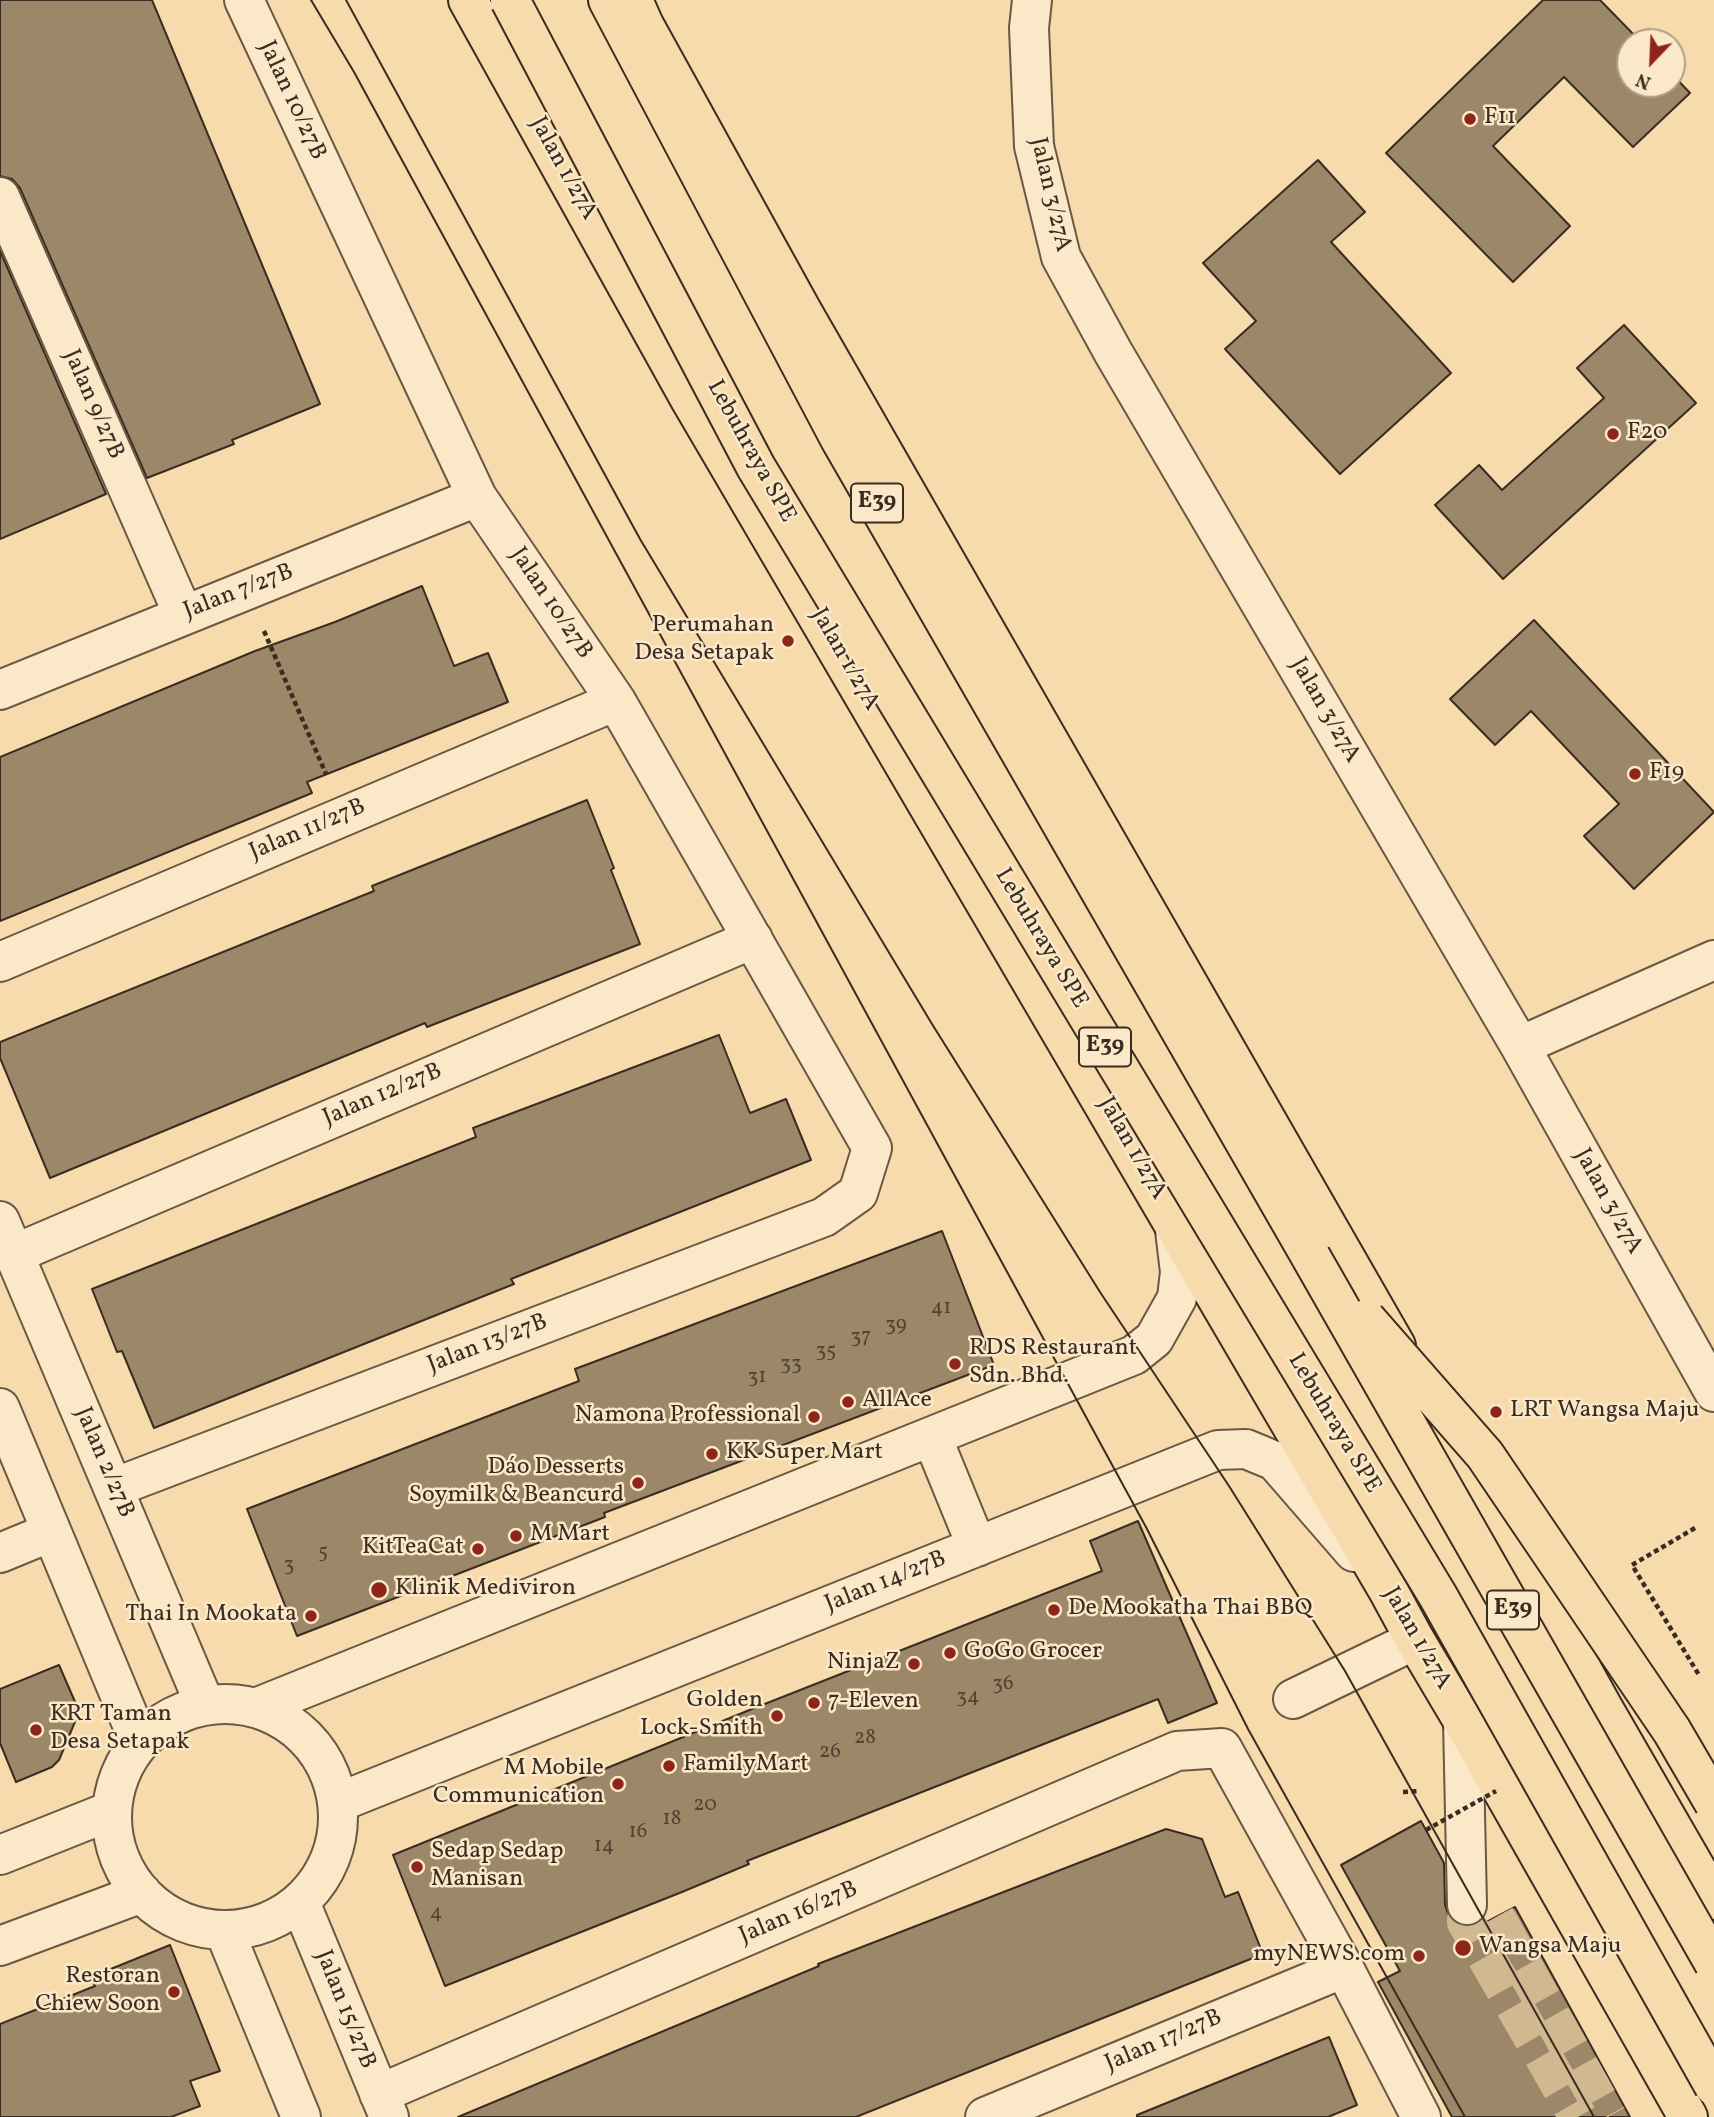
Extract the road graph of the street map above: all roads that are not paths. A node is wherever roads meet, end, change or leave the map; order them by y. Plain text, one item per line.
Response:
1 (244, 0) edge
2 (468, 0) edge
3 (510, 0) edge
4 (608, 0) edge
5 (633, 0) edge
6 (1031, 0) edge
7 (0, 197) edge
8 (477, 497) junction
9 (183, 614) junction
10 (0, 690) edge
11 (616, 701) junction
12 (753, 939) junction
13 (1714, 960) edge
14 (0, 961) edge
15 (1520, 1046) junction
16 (858, 1193) joint
17 (1174, 1221) junction
18 (7, 1238) edge
19 (1311, 1257) junction
20 (1714, 1392) edge
21 (0, 1408) edge
22 (932, 1437) junction
23 (113, 1488) junction
24 (51, 1532) junction
25 (976, 1547) junction
26 (0, 1553) edge
27 (1389, 1592) junction
28 (1415, 1640) junction
29 (1293, 1699) dead end
30 (205, 1705) junction
31 (258, 1707) junction
32 (1464, 1721) junction
33 (139, 1741) junction
34 (1714, 1802) edge
35 (337, 1803) junction
36 (108, 1812) junction
37 (0, 1855) edge
38 (142, 1894) junction
39 (1714, 1900) edge
40 (300, 1902) junction
41 (1482, 1911) tunnel mouth
42 (224, 1930) junction
43 (0, 1946) edge
44 (1714, 1963) edge
45 (1344, 1968) junction
46 (1714, 2086) edge
47 (384, 2106) edge
48 (300, 2117) edge
49 (985, 2117) edge
50 (1421, 2117) edge
51 (1688, 2117) edge

1 - 8 street, Jalan 10/27B
2 - 17 main road, Jalan 1/27A
3 - 46 main road, Lebuhraya SPE / E39, bridge
4 - 19 main road, E39
5 - 39 main road
6 - 15 street, Jalan 3/27A
7 - 9 street, Jalan 9/27B
8 - 9 street, Jalan 7/27B
8 - 11 street, Jalan 10/27B
9 - 10 street, Jalan 7/27B
11 - 12 street, Jalan 10/27B
11 - 14 street, Jalan 11/27B
12 - 16 street, Jalan 10/27B
12 - 18 street, Jalan 12/27B
13 - 15 street
15 - 20 street, Jalan 3/27A
16 - 23 street, Jalan 13/27B
17 - 22 street
17 - 27 main road, Jalan 1/27A
18 - 23 street, Jalan 2/27B
19 - 34 main road, bridge
19 - 44 main road, E39, bridge
21 - 24 street
22 - 25 street
22 - 31 street
23 - 30 street, Jalan 2/27B
24 - 26 street
24 - 33 street
25 - 27 street, Jalan 14/27B
25 - 35 street, Jalan 14/27B
27 - 28 main road, Jalan 1/27A
28 - 29 street
28 - 32 main road, Jalan 1/27A
30 - 31 street
30 - 33 street
31 - 35 street
32 - 41 street
32 - 51 main road, Jalan 1/27A
33 - 36 street
35 - 40 street
36 - 37 street
36 - 38 street
38 - 42 street
38 - 43 street
40 - 42 street
40 - 47 street, Jalan 15/27B
42 - 48 street
45 - 47 street, Jalan 16/27B
45 - 49 street, Jalan 17/27B
45 - 50 street

